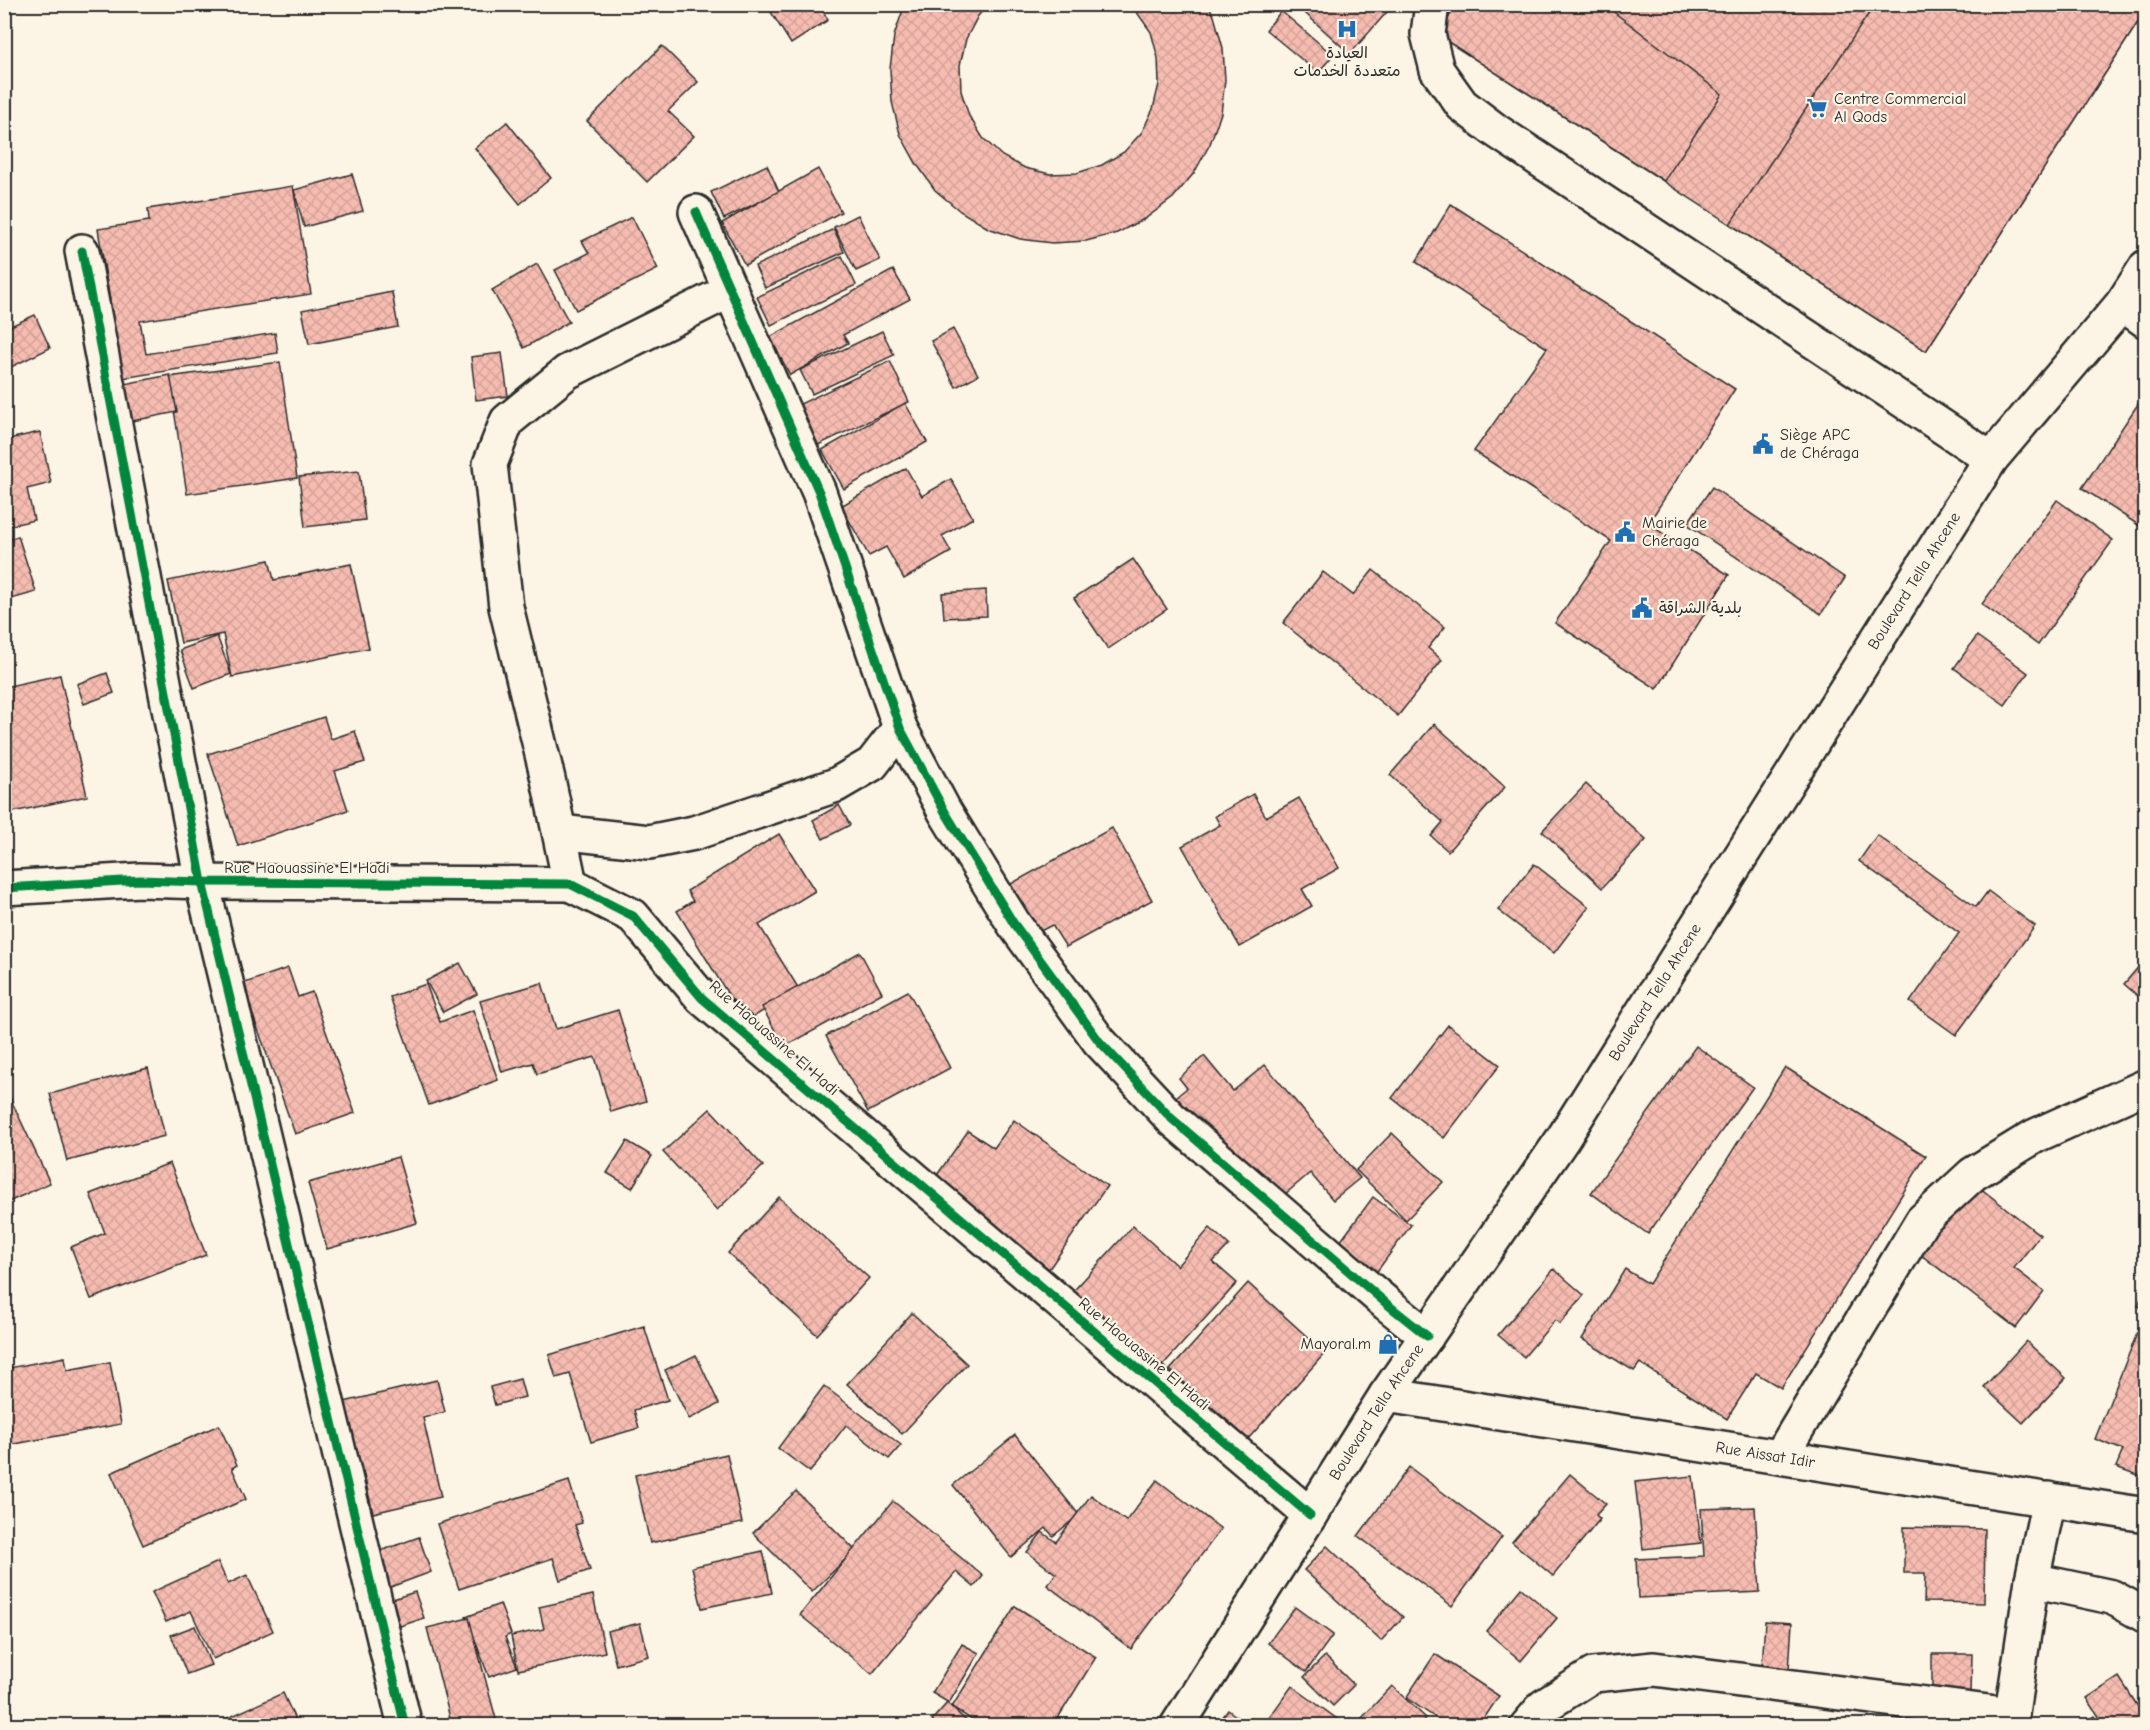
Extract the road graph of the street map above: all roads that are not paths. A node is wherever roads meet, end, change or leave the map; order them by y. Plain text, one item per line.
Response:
1 (1432, 4) edge
2 (696, 212) dead end
3 (82, 251) dead end
4 (2145, 267) edge
5 (731, 290) junction
6 (2134, 313) edge
7 (1991, 459) junction
8 (900, 728) junction
9 (560, 832) junction
10 (202, 882) junction
11 (570, 884) junction
12 (4, 888) edge
13 (2145, 1086) edge
14 (1427, 1336) junction
15 (1386, 1395) junction
16 (1780, 1457) junction
17 (2049, 1499) junction
18 (1310, 1515) junction
19 (2145, 1515) edge
20 (2032, 1580) junction
21 (2145, 1616) edge
22 (2011, 1720) edge
23 (405, 1725) edge
24 (1177, 1725) edge
25 (1527, 1725) edge

1 - 7 street
2 - 5 street
3 - 10 street
4 - 6 street, Boulevard Tella Ahcene
5 - 8 street
5 - 9 street
6 - 7 street, Boulevard Tella Ahcene
7 - 14 street, Boulevard Tella Ahcene
8 - 9 street
8 - 14 street
9 - 11 street
10 - 11 street, Rue Haouassine El Hadi
10 - 12 street, Rue Haouassine El Hadi
10 - 23 street
11 - 18 street, Rue Haouassine El Hadi
13 - 16 street
14 - 15 street, Boulevard Tella Ahcene
15 - 16 street, Rue Aissat Idir
15 - 18 street, Boulevard Tella Ahcene
16 - 17 street, Rue Aissat Idir
17 - 19 street, Rue Aissat Idir
17 - 20 street
18 - 24 street, Boulevard Tella Ahcene
20 - 21 street
20 - 22 street
22 - 25 street

